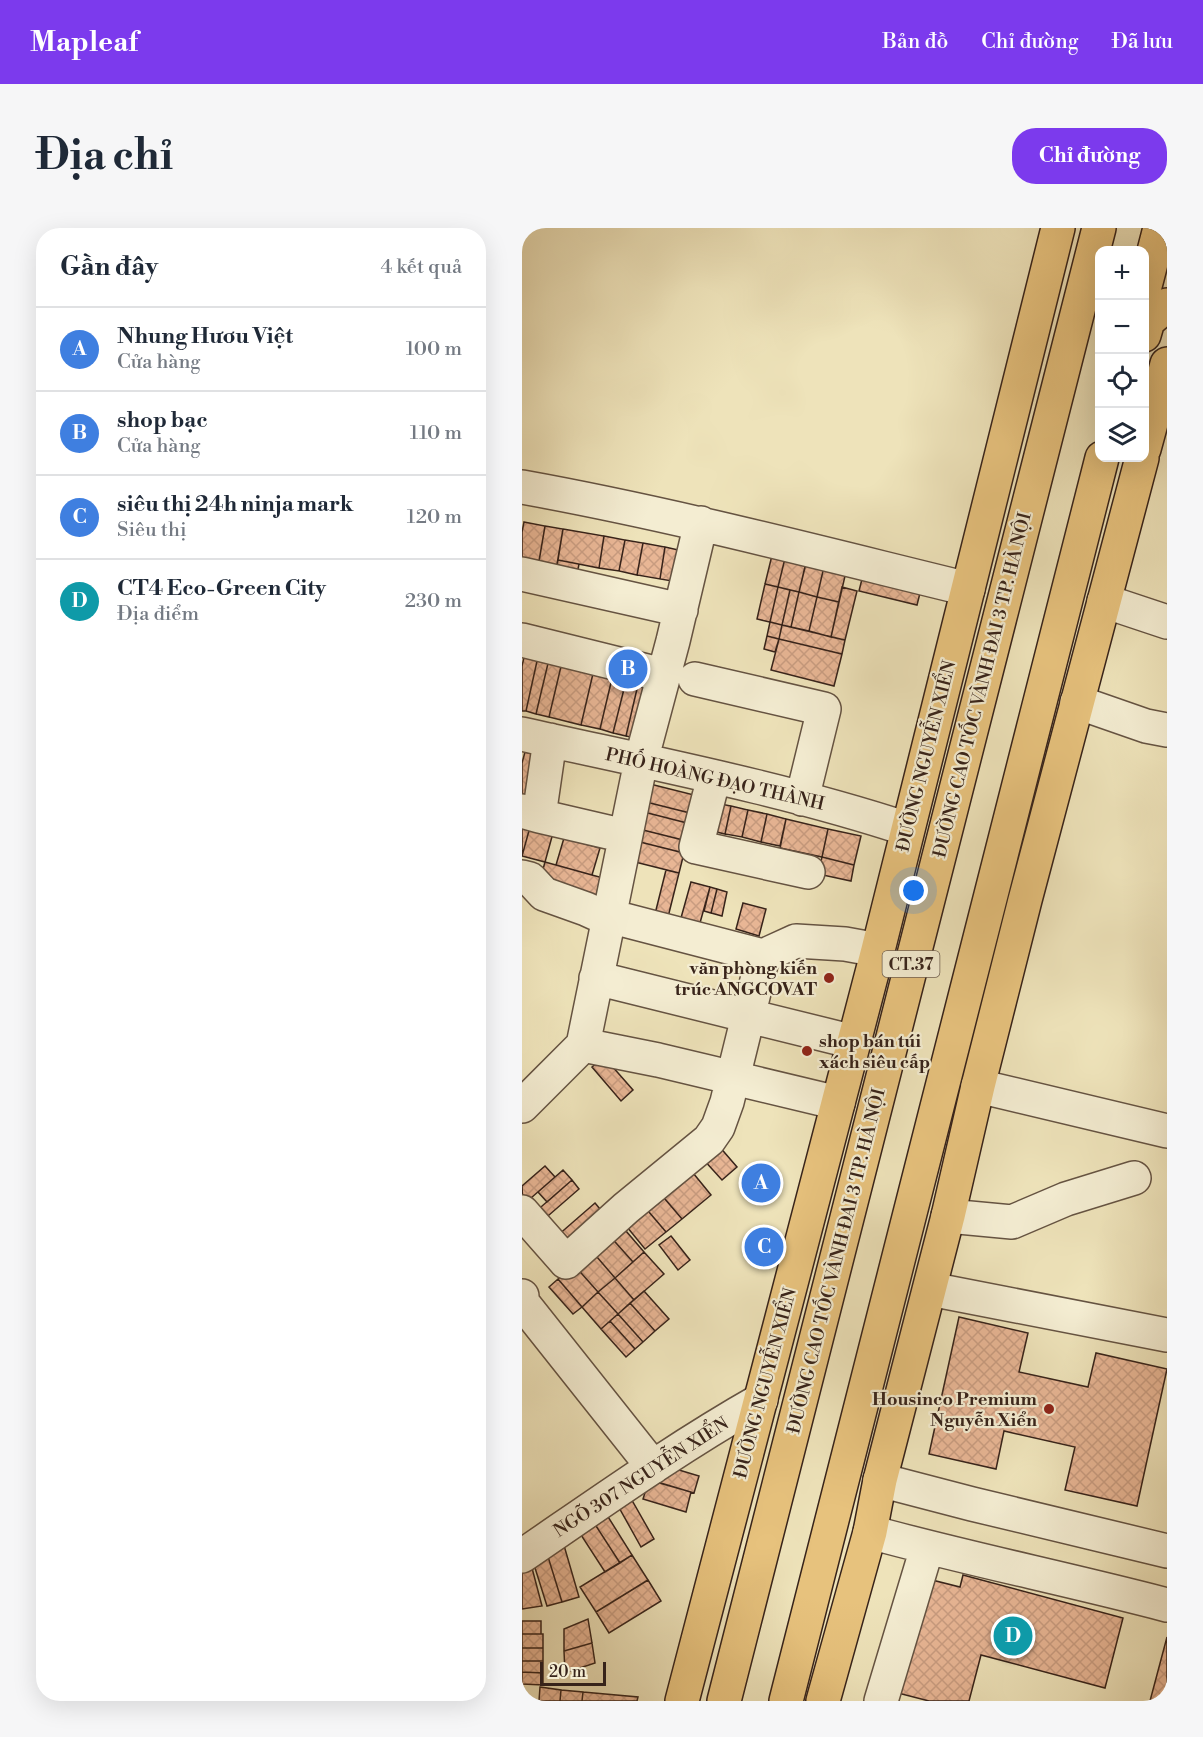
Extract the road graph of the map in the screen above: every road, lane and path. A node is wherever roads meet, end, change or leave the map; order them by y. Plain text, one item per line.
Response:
1 (1058, 228) edge
2 (1099, 228) edge
3 (1160, 228) edge
4 (1149, 271) edge
5 (1167, 304) edge
6 (1149, 320) edge
7 (1167, 364) edge
8 (1149, 431) edge
9 (1101, 462) edge
10 (1110, 462) edge
11 (1141, 462) edge
12 (522, 487) edge
13 (701, 523) junction
14 (522, 574) edge
15 (968, 589) junction
16 (1104, 601) junction
17 (681, 610) junction
18 (1167, 622) edge
19 (522, 640) edge
20 (663, 675) junction
21 (695, 679) dead end
22 (1077, 702) junction
23 (1167, 730) edge
24 (536, 737) edge
25 (641, 760) junction
26 (714, 777) junction
27 (802, 799) junction
28 (531, 813) edge
29 (907, 829) junction
30 (625, 836) junction
31 (808, 872) dead end
32 (522, 876) edge
33 (609, 918) junction
34 (878, 950) junction
35 (763, 956) junction
36 (596, 978) junction
37 (749, 1016) junction
38 (854, 1042) junction
39 (583, 1045) junction
40 (733, 1078) junction
41 (978, 1086) junction
42 (838, 1103) junction
43 (522, 1106) edge
44 (1167, 1131) edge
45 (1134, 1178) dead end
46 (522, 1212) edge
47 (948, 1216) junction
48 (930, 1289) junction
49 (522, 1296) edge
50 (522, 1302) edge
51 (1167, 1335) edge
52 (761, 1400) junction
53 (653, 1467) junction
54 (880, 1480) junction
55 (870, 1532) junction
56 (927, 1548) junction
57 (1167, 1551) edge
58 (522, 1556) edge
59 (1167, 1605) edge
60 (682, 1701) edge
61 (724, 1701) edge
62 (786, 1701) edge
63 (795, 1701) edge
64 (823, 1701) edge
65 (881, 1701) edge

1 - 15 main road, ĐƯỜNG NGUYỄN XIỂN
2 - 61 main road, ĐƯỜNG CAO TỐC VÀNH ĐAI 3 TP. HÀ NỘI / CT.37
3 - 4 main road
5 - 6 main road
7 - 8 main road
9 - 62 main road
10 - 63 main road
11 - 16 main road
12 - 13 street
13 - 15 street
13 - 17 street
14 - 17 street
15 - 29 main road, ĐƯỜNG NGUYỄN XIỂN
16 - 18 street
16 - 22 main road
17 - 20 street
19 - 20 street
20 - 25 street
21 - 27 street
22 - 23 street
22 - 41 main road
24 - 25 street, PHỐ HOÀNG ĐẠO THÀNH
24 - 28 street
25 - 26 street, PHỐ HOÀNG ĐẠO THÀNH
25 - 30 street
26 - 27 street, PHỐ HOÀNG ĐẠO THÀNH
26 - 31 street
27 - 29 street, PHỐ HOÀNG ĐẠO THÀNH
28 - 30 street
29 - 34 main road, ĐƯỜNG NGUYỄN XIỂN
30 - 33 street
32 - 33 street
33 - 35 street
33 - 36 street
34 - 35 street
34 - 38 main road, ĐƯỜNG NGUYỄN XIỂN
35 - 37 street
36 - 37 street
36 - 39 street
37 - 38 street
37 - 40 street
38 - 42 main road, ĐƯỜNG NGUYỄN XIỂN
39 - 40 street
39 - 43 street
40 - 42 street
40 - 46 street
41 - 44 street
41 - 47 main road
42 - 52 main road, ĐƯỜNG NGUYỄN XIỂN
45 - 47 street
47 - 48 main road
48 - 51 street
48 - 54 main road
49 - 50 street
50 - 53 street
52 - 53 street, NGÕ 307 NGUYỄN XIỂN
52 - 60 main road, ĐƯỜNG NGUYỄN XIỂN
53 - 58 street, NGÕ 307 NGUYỄN XIỂN
54 - 55 main road
54 - 57 street
55 - 56 street
55 - 64 main road
56 - 59 street
56 - 65 street

